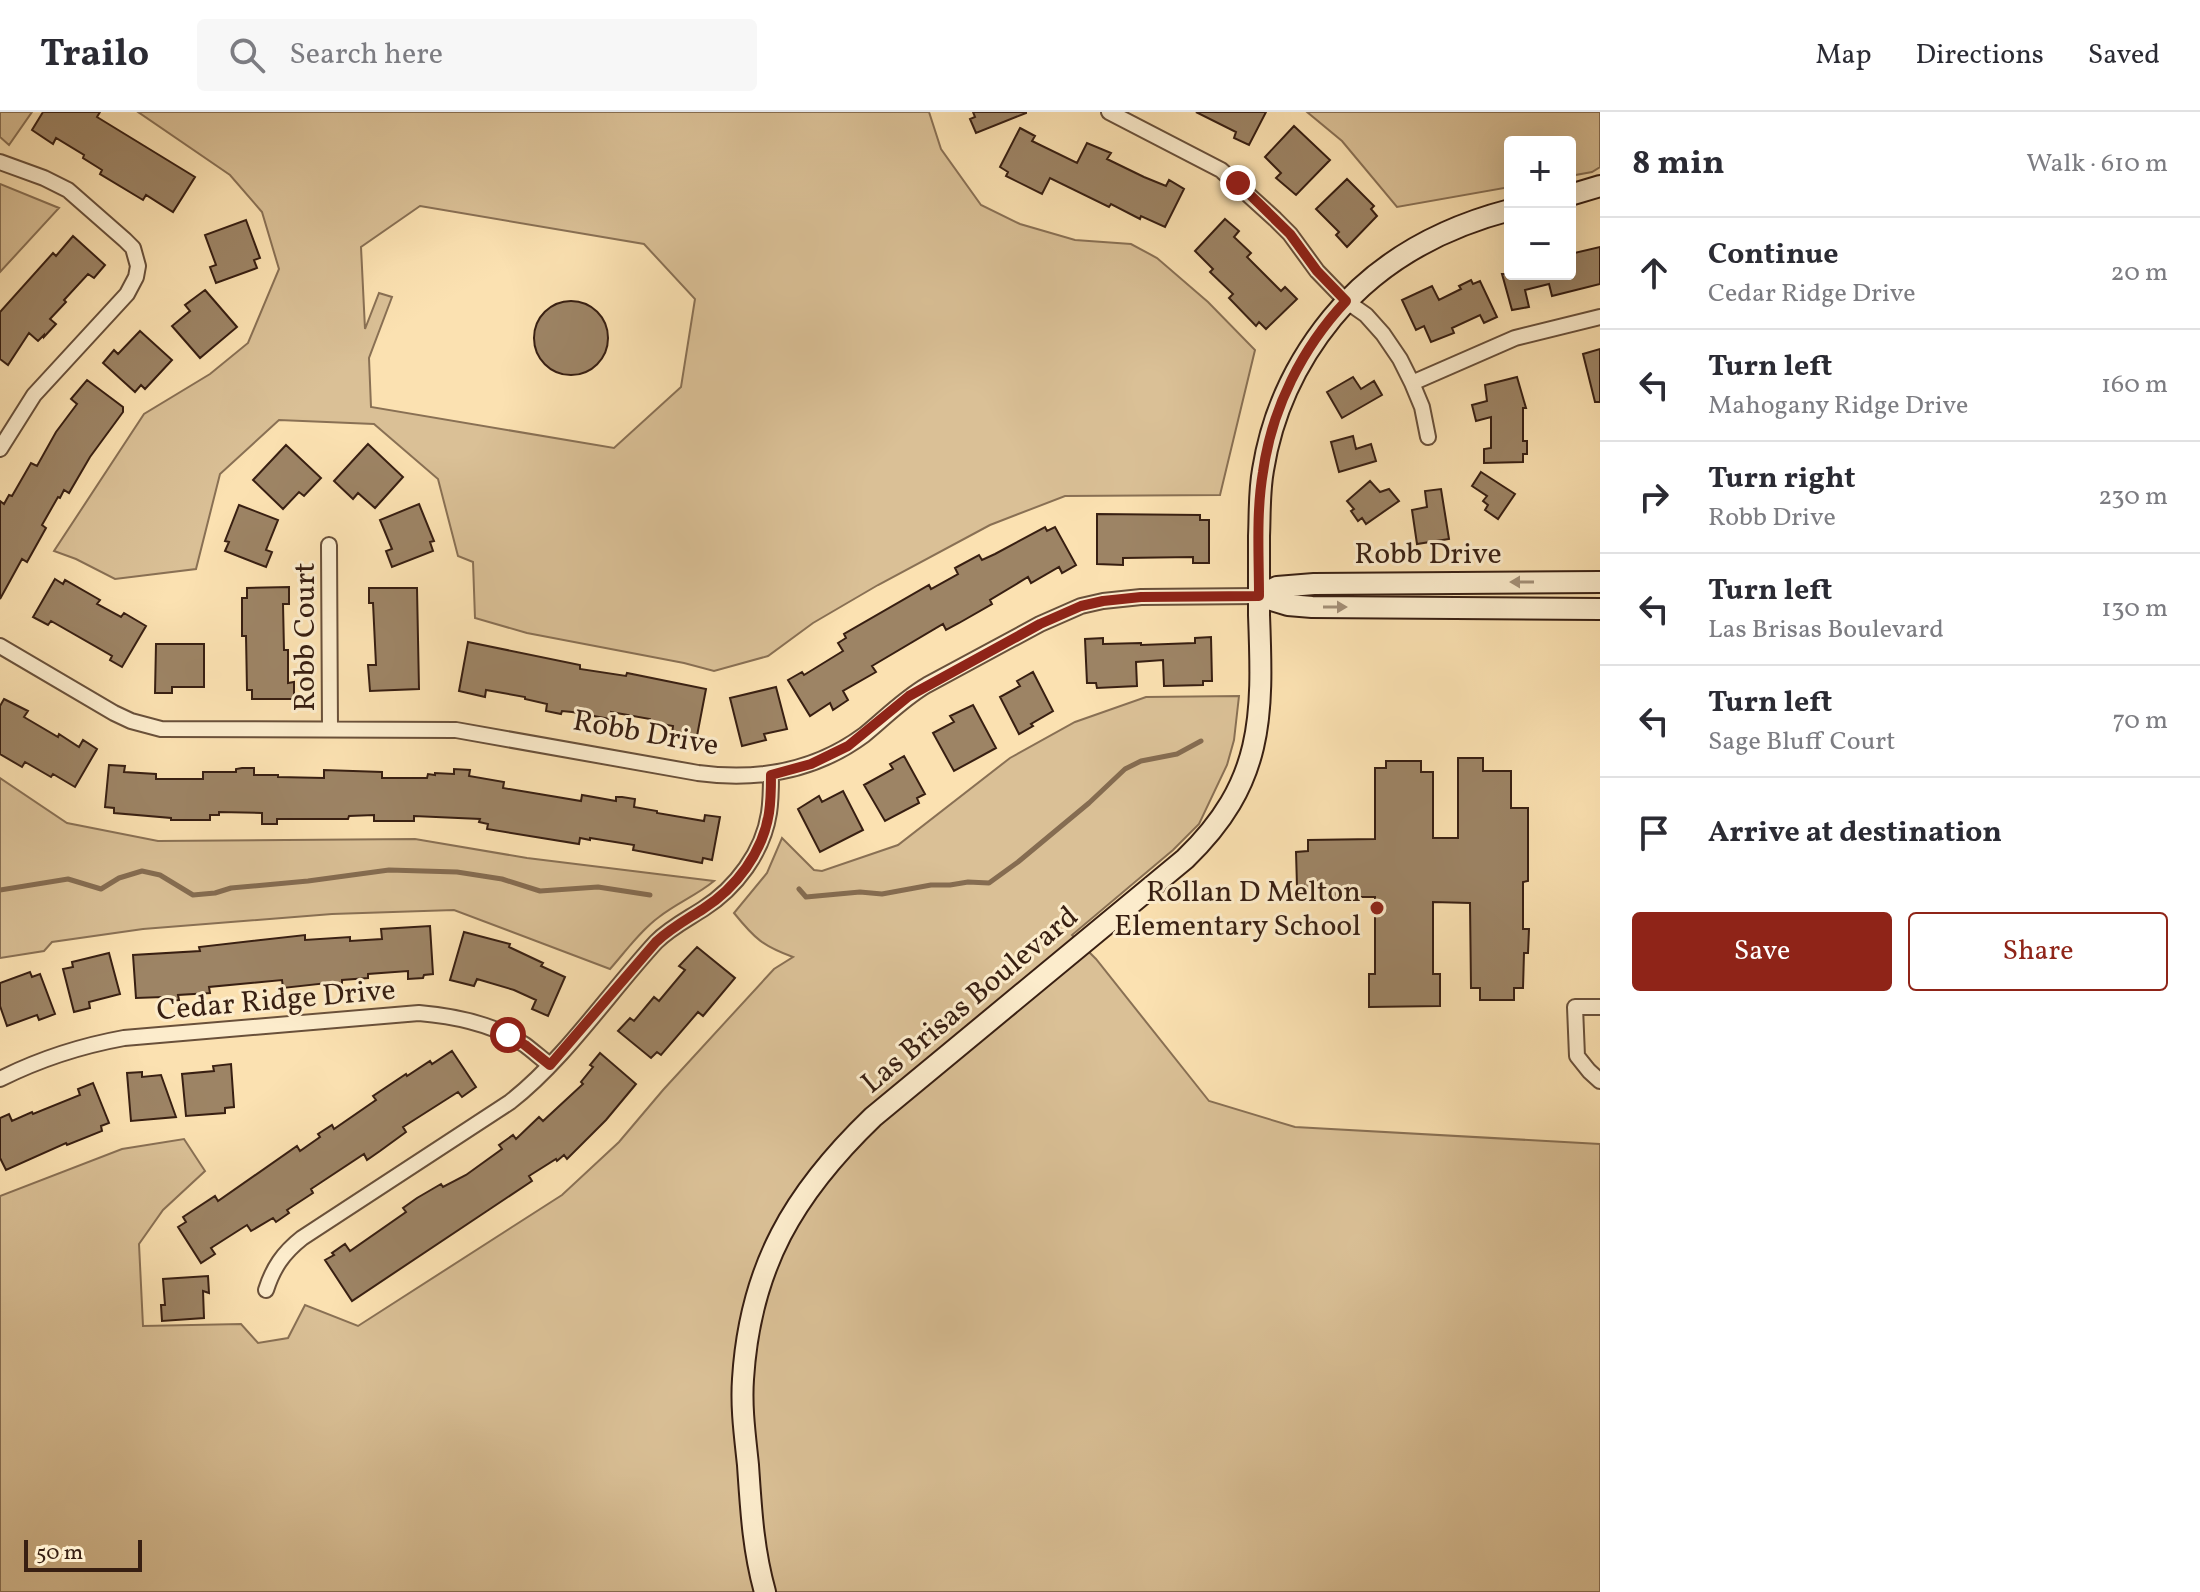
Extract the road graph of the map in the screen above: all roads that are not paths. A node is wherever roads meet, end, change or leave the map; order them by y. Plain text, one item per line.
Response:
1 (1109, 112) edge
2 (0, 162) edge
3 (1600, 186) edge
4 (1576, 193) edge
5 (1504, 212) edge
6 (1346, 301) junction
7 (1600, 317) edge
8 (1412, 383) junction
9 (1428, 437) dead end
10 (0, 449) edge
11 (329, 545) dead end
12 (1600, 582) edge
13 (1259, 596) junction
14 (1600, 609) edge
15 (0, 646) edge
16 (330, 729) junction
17 (771, 775) junction
18 (1600, 1007) edge
19 (550, 1065) junction
20 (0, 1079) edge
21 (1600, 1081) edge
22 (266, 1290) dead end
23 (765, 1592) edge

1 - 6 street
2 - 10 street
3 - 4 street
5 - 6 street, Las Brisas Boulevard
6 - 8 street
6 - 13 street, Las Brisas Boulevard
7 - 8 street
8 - 9 street
11 - 16 street, Robb Court
12 -> 13 street, Robb Drive
13 -> 14 street, Robb Drive
13 - 17 street, Robb Drive
13 - 23 street, Las Brisas Boulevard
15 - 16 street, Robb Drive
16 - 17 street, Robb Drive
17 - 19 street
18 - 21 street
19 - 20 street, Cedar Ridge Drive
19 - 22 street

